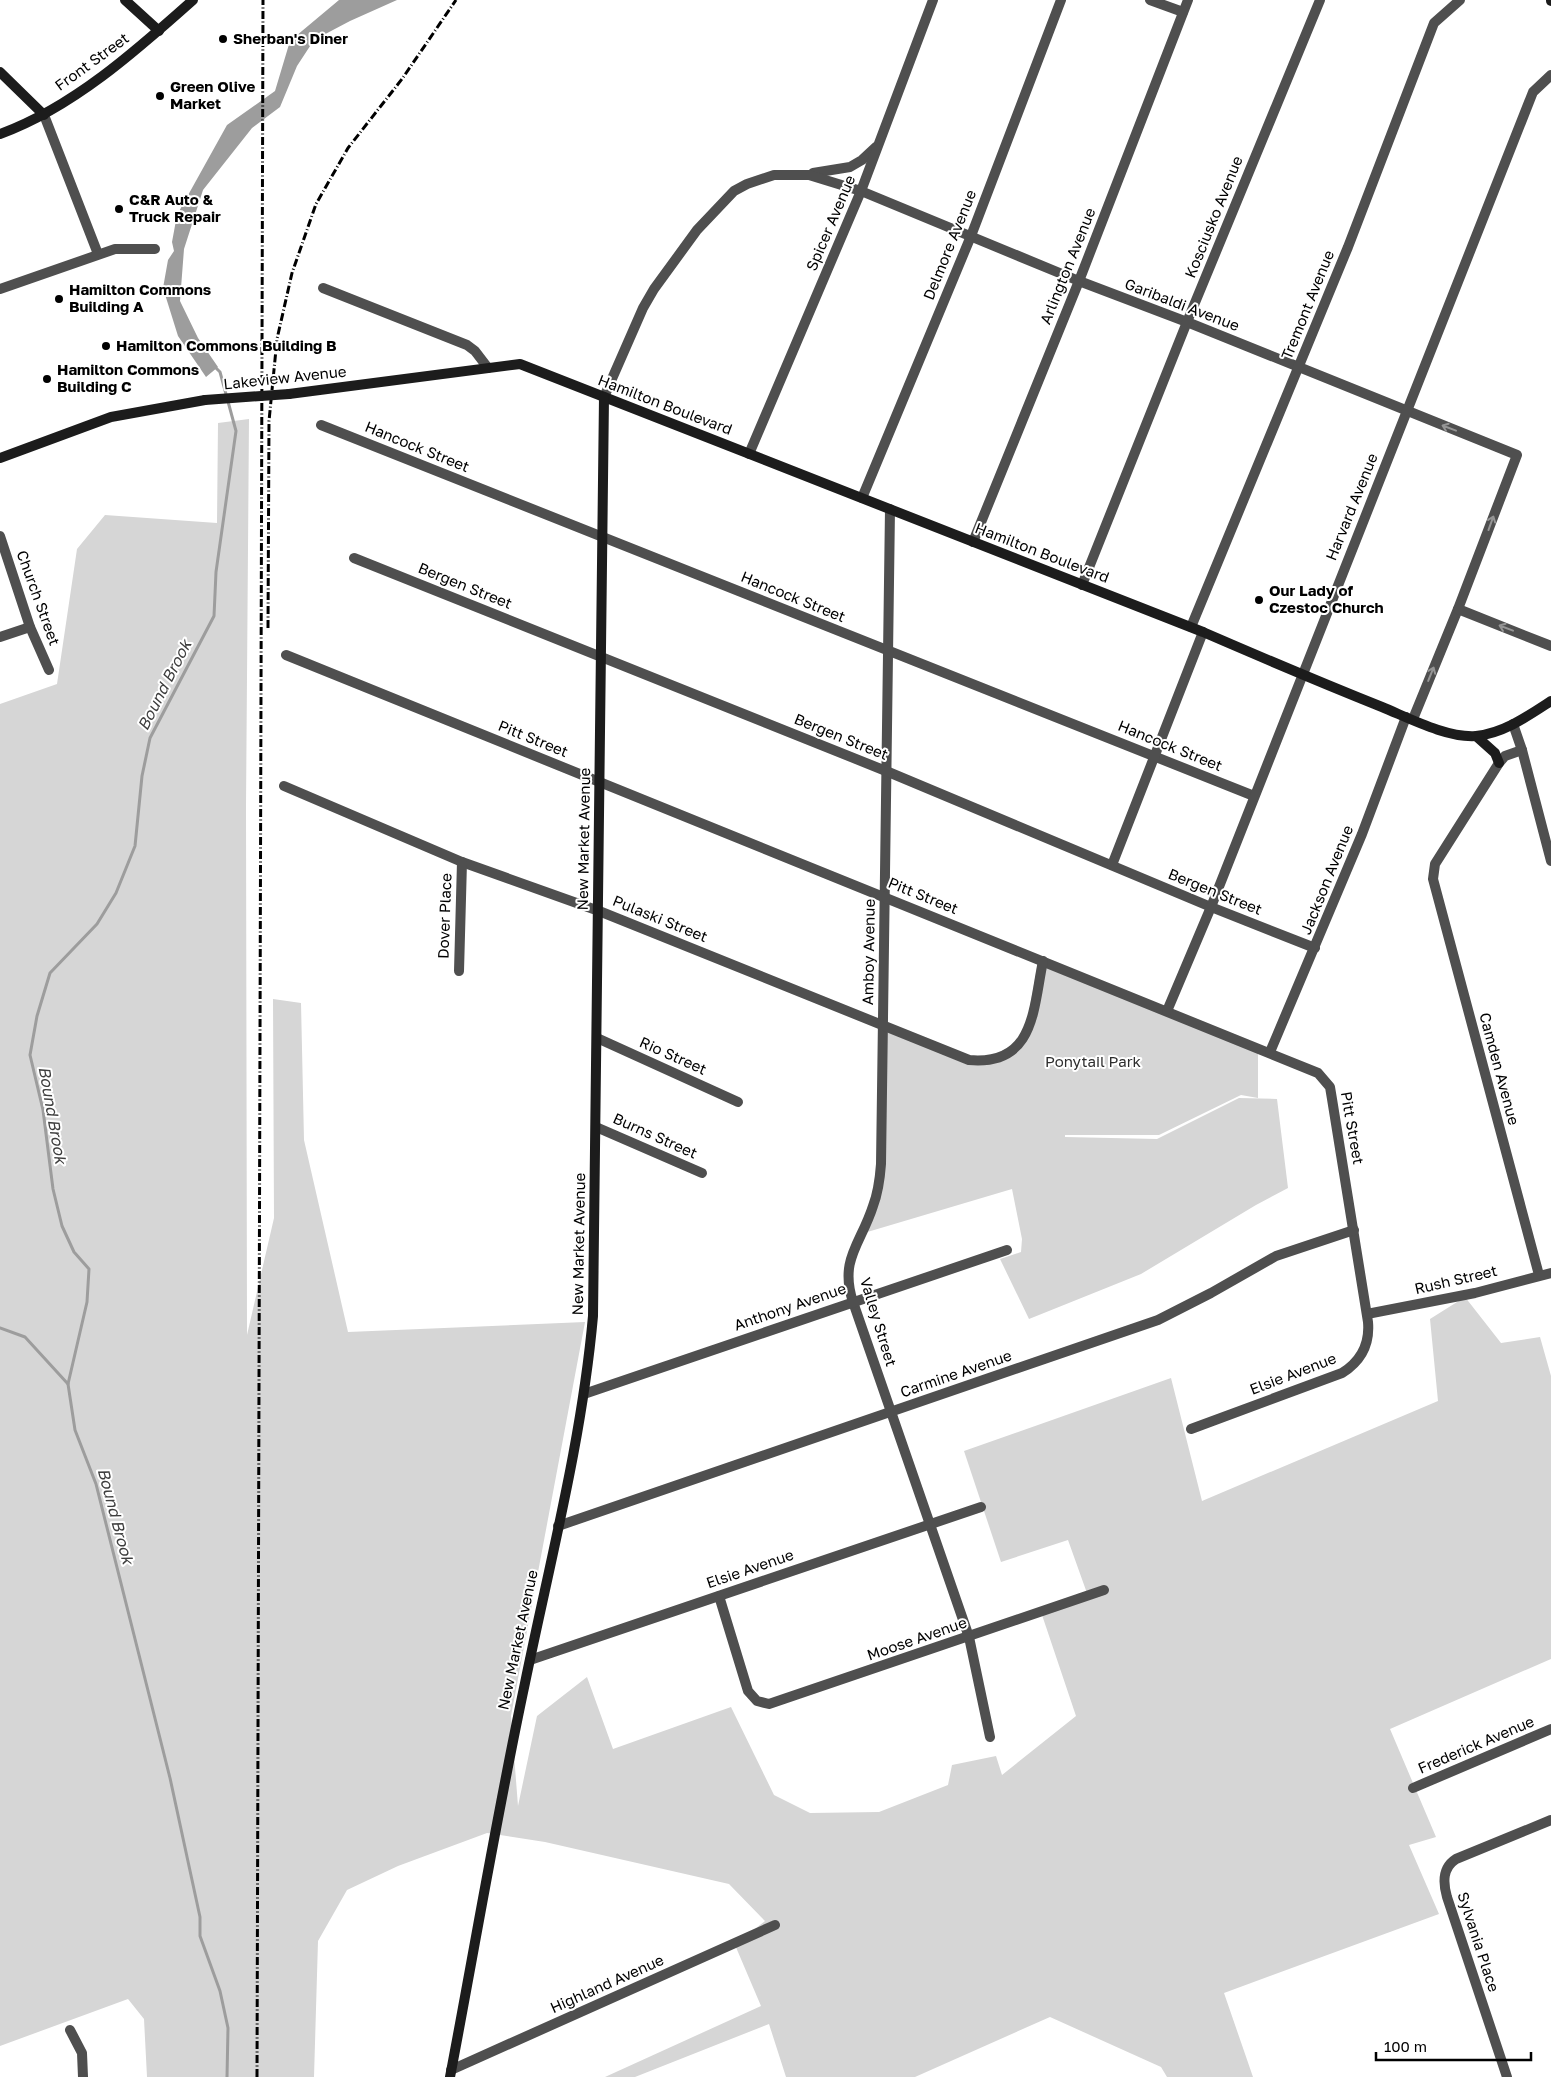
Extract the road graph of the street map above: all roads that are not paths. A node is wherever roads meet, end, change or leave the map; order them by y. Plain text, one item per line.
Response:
1 (125, 0) edge
2 (194, 0) edge
3 (933, 0) edge
4 (1061, 0) edge
5 (1150, 0) edge
6 (1188, 0) edge
7 (1320, 0) edge
8 (1460, 0) edge
9 (1183, 12) junction
10 (159, 31) junction
11 (0, 72) edge
12 (1551, 75) edge
13 (44, 115) junction
14 (0, 134) edge
15 (878, 144) junction
16 (809, 175) junction
17 (861, 191) junction
18 (971, 236) junction
19 (155, 248) dead end
20 (98, 254) junction
21 (1080, 281) junction
22 (323, 288) dead end
23 (0, 290) edge
24 (1188, 322) junction
25 (520, 364) joint
26 (488, 368) junction
27 (1299, 368) junction
28 (604, 397) junction
29 (1406, 412) junction
30 (321, 425) dead end
31 (1493, 445) joint
32 (749, 454) junction
33 (0, 458) edge
34 (862, 498) junction
35 (890, 509) junction
36 (0, 536) edge
37 (602, 537) junction
38 (973, 542) junction
39 (354, 558) dead end
40 (1082, 585) junction
41 (1458, 610) junction
42 (30, 627) junction
43 (1191, 628) junction
44 (1203, 632) junction
45 (0, 637) edge
46 (1551, 646) edge
47 (889, 651) junction
48 (286, 655) dead end
49 (601, 657) junction
50 (49, 670) dead end
51 (1302, 675) junction
52 (1551, 701) edge
53 (1410, 718) junction
54 (1513, 724) junction
55 (1476, 736) junction
56 (1522, 750) junction
57 (1154, 756) junction
58 (1498, 763) junction
59 (886, 771) junction
60 (600, 782) junction
61 (284, 786) dead end
62 (1254, 796) junction
63 (1551, 861) edge
64 (462, 862) junction
65 (1112, 865) junction
66 (885, 897) junction
67 (1211, 907) junction
68 (599, 911) junction
69 (1315, 948) junction
70 (1043, 961) junction
71 (459, 971) dead end
72 (1167, 1011) junction
73 (883, 1024) junction
74 (597, 1038) junction
75 (1270, 1052) junction
76 (738, 1102) dead end
77 (596, 1126) junction
78 (882, 1126) joint
79 (702, 1173) dead end
80 (1354, 1230) junction
81 (1007, 1250) dead end
82 (1551, 1272) edge
83 (1539, 1275) junction
84 (853, 1302) junction
85 (1367, 1314) junction
86 (584, 1394) junction
87 (891, 1412) junction
88 (1191, 1429) dead end
89 (981, 1507) dead end
90 (930, 1524) junction
91 (558, 1526) junction
92 (1104, 1590) dead end
93 (719, 1596) junction
94 (969, 1637) junction
95 (530, 1660) junction
96 (1551, 1729) edge
97 (990, 1737) dead end
98 (1413, 1788) dead end
99 (1551, 1820) edge
100 (775, 1925) dead end
101 (70, 2030) dead end
102 (451, 2074) edge
103 (83, 2077) edge
104 (1507, 2077) edge

1 - 10 main road
2 - 10 main road, Front Street
3 - 15 street, Spicer Avenue
4 - 18 street, Delmore Avenue
5 - 9 street
6 - 9 street, Arlington Avenue
7 - 24 street, Kosciusko Avenue
8 - 27 street, Tremont Avenue
9 - 21 street, Arlington Avenue
10 - 13 main road, Front Street
11 - 13 main road
12 - 29 street, Harvard Avenue
13 - 14 main road, Front Street
13 - 20 street
15 - 16 street
15 - 17 street, Spicer Avenue
16 - 17 street, Garibaldi Avenue
16 - 28 street
17 - 18 street, Garibaldi Avenue
17 - 32 street, Spicer Avenue
18 - 21 street, Garibaldi Avenue
18 - 34 street, Delmore Avenue
19 - 20 street
20 - 23 street
21 - 24 street, Garibaldi Avenue
21 - 38 street, Arlington Avenue
22 - 26 street
24 - 27 street, Garibaldi Avenue
24 - 40 street, Kosciusko Avenue
25 - 26 main road, Lakeview Avenue
25 - 28 main road, Hamilton Boulevard
26 - 33 main road, Lakeview Avenue, bridge
27 - 29 street, Garibaldi Avenue
27 - 43 street, Tremont Avenue
28 - 32 main road, Hamilton Boulevard
28 - 37 main road, New Market Avenue
31 -> 29 street, Garibaldi Avenue
29 - 51 street, Harvard Avenue
30 - 37 street, Hancock Street
41 -> 31 street, Jackson Avenue
32 - 34 main road, Hamilton Boulevard
34 - 35 main road, Hamilton Boulevard
35 - 38 main road, Hamilton Boulevard
35 - 47 street, Amboy Avenue
36 - 42 street, Church Street
37 - 47 street, Hancock Street
37 - 49 main road, New Market Avenue
38 - 40 main road, Hamilton Boulevard
39 - 49 street, Bergen Street
40 - 43 main road, Hamilton Boulevard
46 -> 41 street
53 -> 41 street, Jackson Avenue
42 - 45 street
42 - 50 street, Church Street
43 - 44 main road, Hamilton Boulevard
44 - 51 main road, Hamilton Boulevard
44 - 57 street
47 - 57 street, Hancock Street
47 - 59 street, Amboy Avenue
48 - 60 street, Pitt Street
49 - 59 street, Bergen Street
49 - 60 main road, New Market Avenue
51 - 53 main road, Hamilton Boulevard
51 - 62 street, Harvard Avenue
52 - 54 main road, Hamilton Boulevard
53 - 55 main road, Hamilton Boulevard
53 - 69 street, Jackson Avenue
54 - 55 main road, Hamilton Boulevard
54 - 56 street
55 - 58 main road
56 - 58 street
56 - 63 street
57 - 62 street, Hancock Street
57 - 65 street
58 - 83 street, Camden Avenue
59 - 65 street, Bergen Street
59 - 66 street, Amboy Avenue
60 - 66 street, Pitt Street
60 - 68 main road, New Market Avenue
61 - 64 street, Pulaski Street
62 - 67 street, Harvard Avenue
64 - 68 street, Pulaski Street
64 - 71 street, Dover Place
65 - 67 street, Bergen Street
66 - 70 street, Pitt Street
66 - 73 street, Amboy Avenue
67 - 69 street, Bergen Street
67 - 72 street, Harvard Avenue
68 - 73 street, Pulaski Street
68 - 74 main road, New Market Avenue
69 - 75 street, Jackson Avenue
70 - 72 street, Pitt Street
70 - 73 street, Pulaski Street
72 - 75 street, Pitt Street
73 - 78 street, Amboy Avenue
74 - 76 street, Rio Street
74 - 77 main road, New Market Avenue
75 - 80 street, Pitt Street
77 - 79 street, Burns Street
77 - 86 main road, New Market Avenue
78 - 84 street, Valley Street
80 - 85 street, Pitt Street
80 - 87 street, Carmine Avenue
81 - 84 street, Anthony Avenue
82 - 83 street, Rush Street
83 - 85 street, Rush Street
84 - 86 street, Anthony Avenue
84 - 87 street, Valley Street
85 - 88 street, Elsie Avenue
86 - 91 main road, New Market Avenue
87 - 90 street, Valley Street
87 - 91 street, Carmine Avenue
89 - 90 street, Elsie Avenue
90 - 93 street, Elsie Avenue
90 - 94 street, Valley Street
91 - 95 main road, New Market Avenue
92 - 94 street, Moose Avenue
93 - 94 street, Moose Avenue
93 - 95 street, Elsie Avenue
94 - 97 street, Valley Street
95 - 102 main road, New Market Avenue
96 - 98 street, Frederick Avenue
99 - 104 street, Sylvania Place
100 - 102 street, Highland Avenue
101 - 103 street

